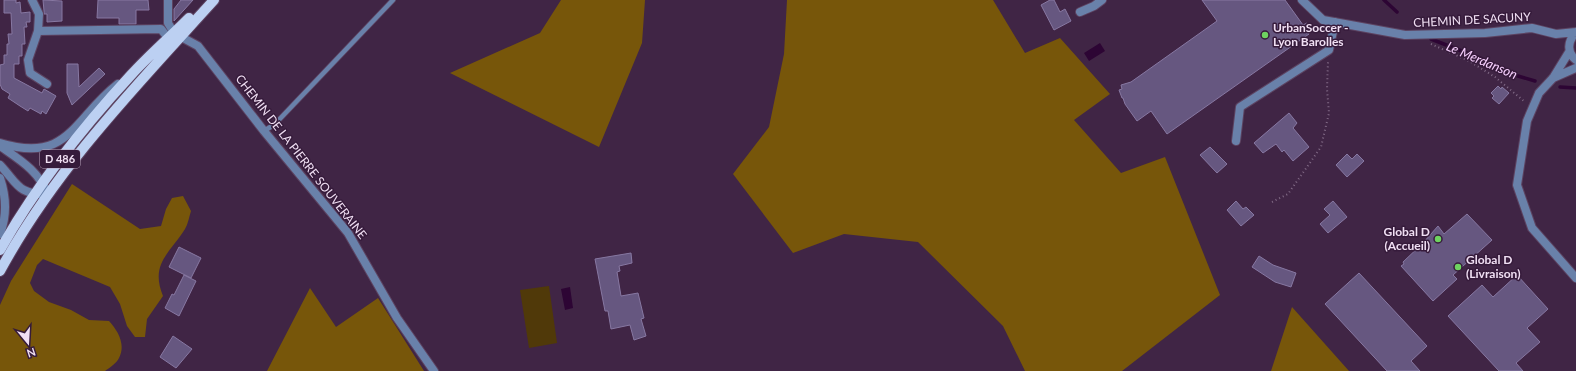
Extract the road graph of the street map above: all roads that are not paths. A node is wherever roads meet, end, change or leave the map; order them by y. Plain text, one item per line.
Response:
1 (32, 0) edge
2 (168, 0) edge
3 (206, 0) edge
4 (214, 0) edge
5 (393, 0) edge
6 (1102, 0) edge
7 (1302, 0) edge
8 (1080, 12) dead end
9 (1335, 22) junction
10 (38, 31) junction
11 (1576, 32) edge
12 (1556, 34) junction
13 (174, 36) junction
14 (1569, 50) junction
15 (1576, 60) edge
16 (1576, 68) edge
17 (130, 76) junction
18 (1553, 78) junction
19 (47, 84) dead end
20 (264, 131) junction
21 (1236, 141) dead end
22 (0, 143) edge
23 (0, 146) edge
24 (0, 165) edge
25 (0, 178) edge
26 (41, 182) junction
27 (33, 194) junction
28 (48, 195) junction
29 (0, 234) edge
30 (0, 250) edge
31 (0, 271) edge
32 (1576, 278) edge
33 (434, 371) edge

1 - 10 street
2 - 13 street
3 - 13 main road, D 486
4 - 13 main road, D 486
5 - 20 lane
6 - 8 street
7 - 9 street, CHEMIN DE SACUNY
9 - 12 street, CHEMIN DE SACUNY
9 - 21 street
10 - 13 street, CHEMIN DE LA PIERRE SOUVERAINE
10 - 19 street
11 - 12 street, CHEMIN DE SACUNY
11 - 14 street
12 - 14 street
13 - 17 main road, D 486
13 - 20 street, CHEMIN DE LA PIERRE SOUVERAINE
13 - 28 main road, D 486
14 - 15 street
14 - 18 street
16 - 18 street
17 - 22 street
17 - 26 main road, D 486
18 - 32 street
20 - 33 street, CHEMIN DE LA PIERRE SOUVERAINE
23 - 26 street
24 - 27 street
25 - 29 street
26 - 27 main road, D 486
26 - 28 street
27 - 28 street
27 - 30 main road, D 486
28 - 31 main road, D 486

